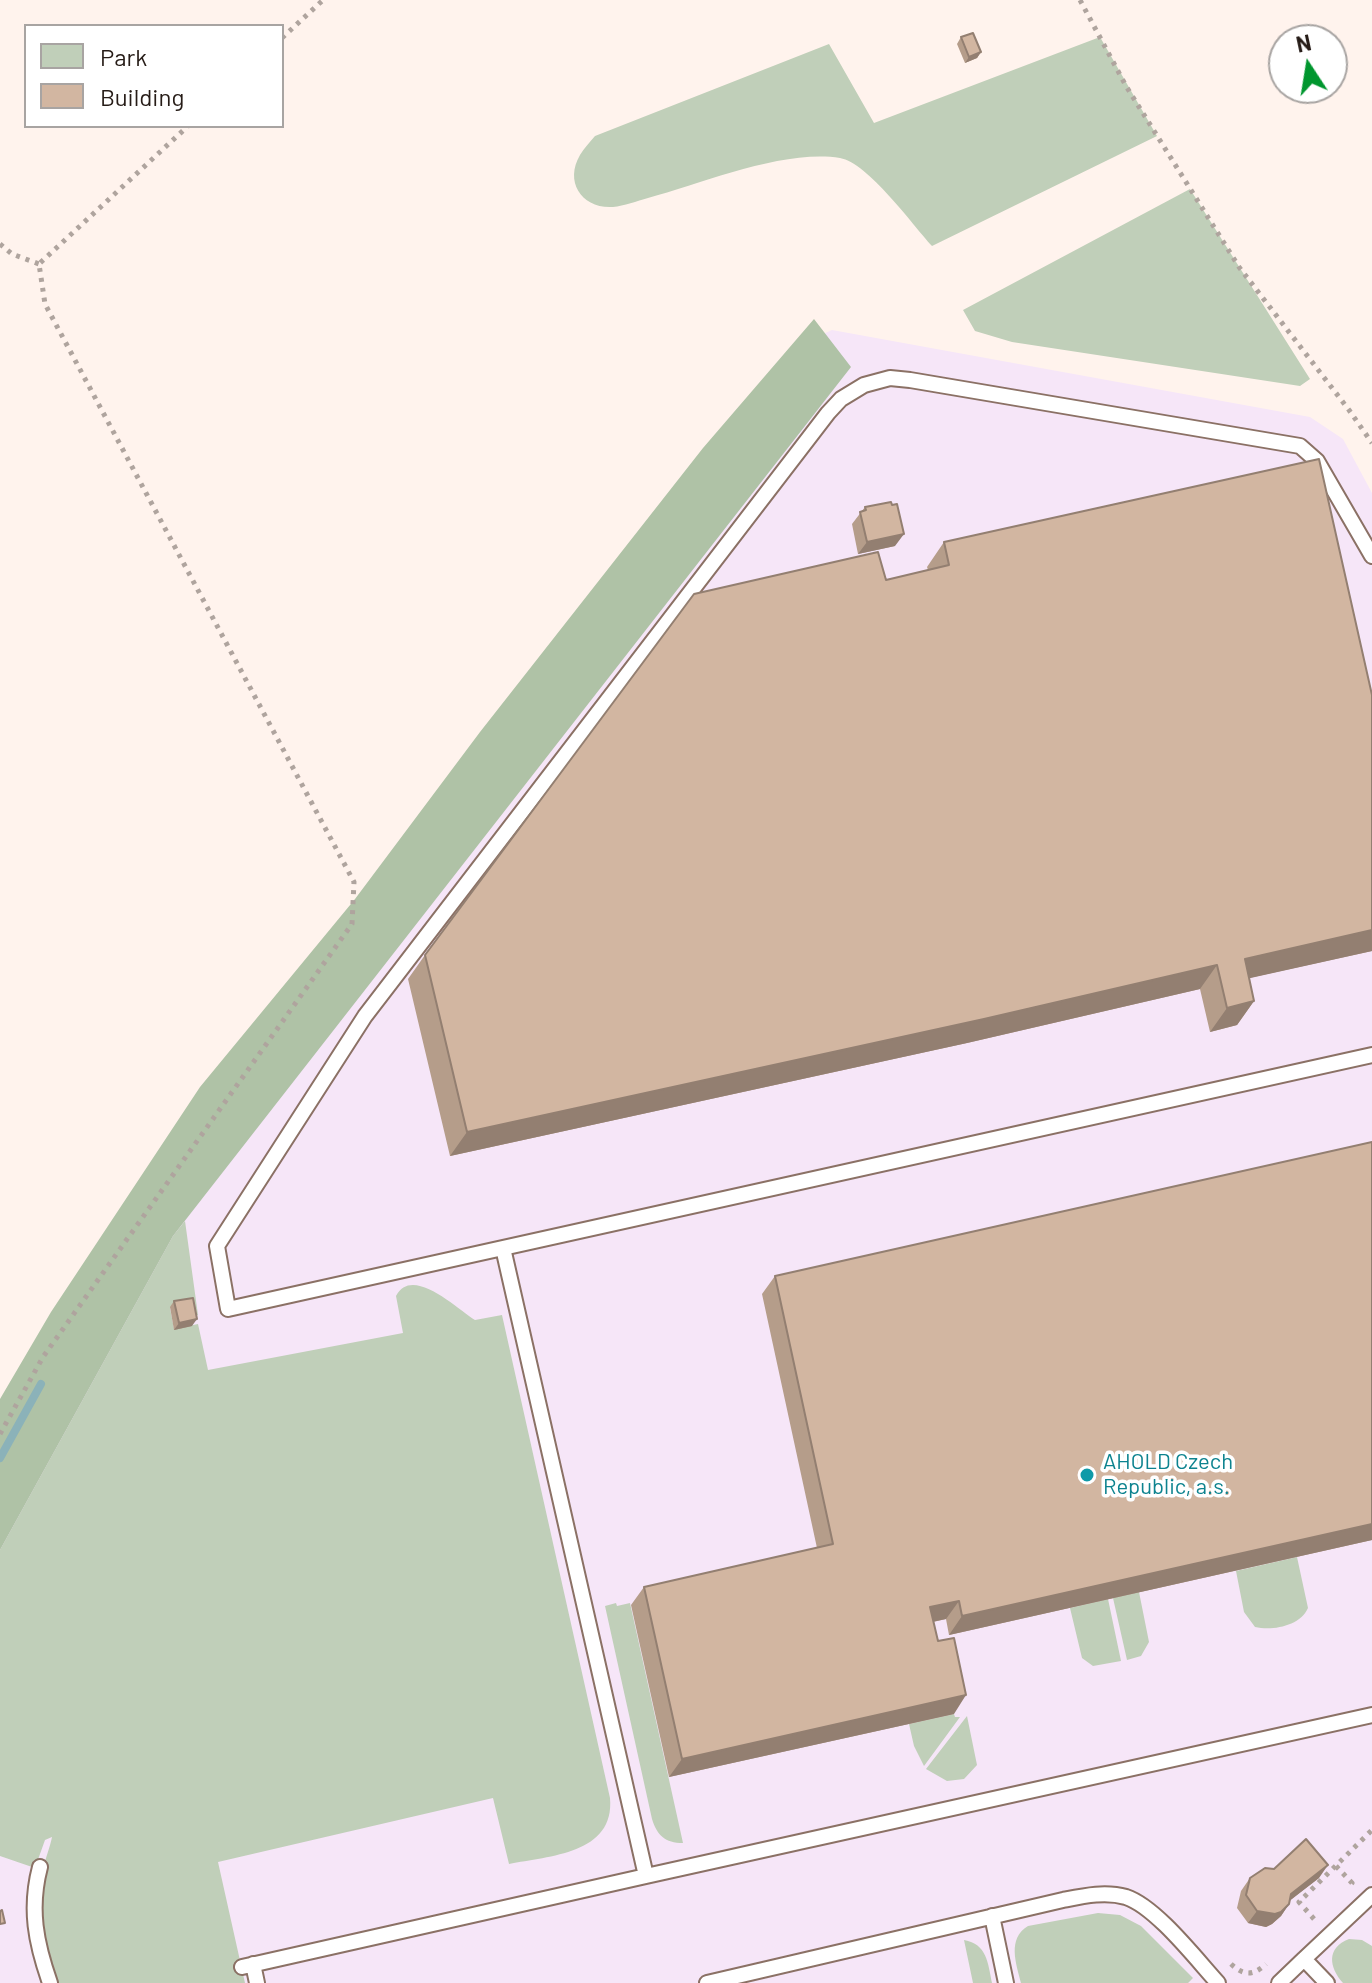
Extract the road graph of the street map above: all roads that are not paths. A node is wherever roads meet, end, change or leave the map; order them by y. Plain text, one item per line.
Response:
1 (1372, 556) edge
2 (1372, 1055) edge
3 (503, 1248) junction
4 (1372, 1715) edge
5 (40, 1867) dead end
6 (646, 1876) junction
7 (1372, 1895) edge
8 (992, 1916) junction
9 (1304, 1959) junction
10 (50, 1983) edge
11 (257, 1983) edge
12 (707, 1983) edge
13 (1006, 1983) edge
14 (1218, 1983) edge
15 (1279, 1983) edge
16 (1327, 1983) edge

1 - 3 lane
2 - 3 lane
3 - 6 lane
4 - 6 lane
5 - 10 lane
6 - 11 lane
7 - 9 lane
8 - 12 lane
8 - 13 lane
8 - 14 lane
9 - 15 lane
9 - 16 lane

